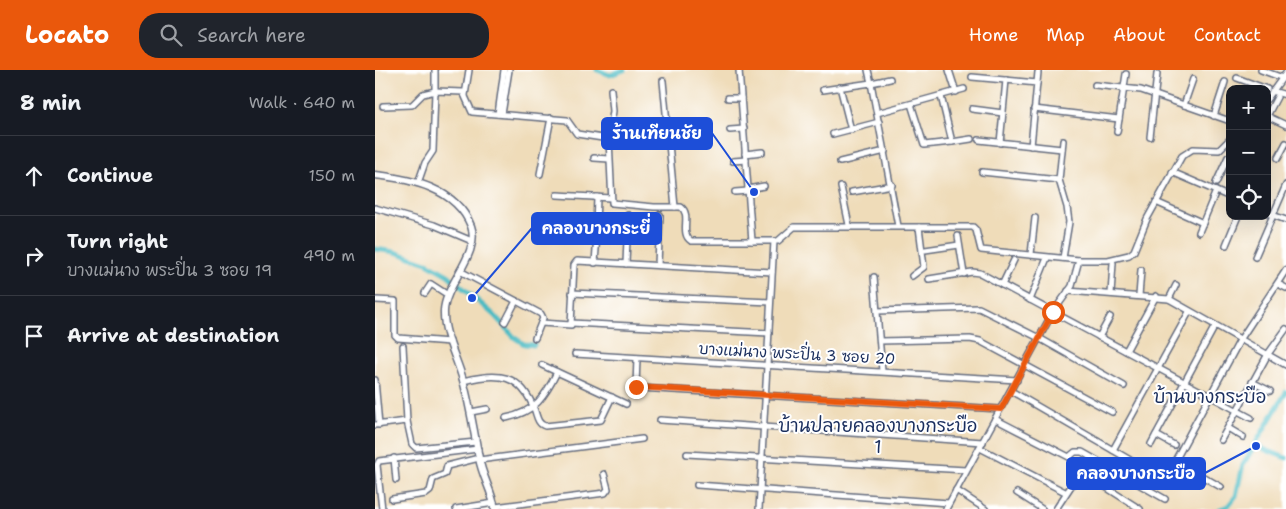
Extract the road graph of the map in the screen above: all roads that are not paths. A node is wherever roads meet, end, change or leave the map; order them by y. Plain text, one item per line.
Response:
1 (435, 70) edge
2 (469, 70) edge
3 (504, 70) edge
4 (509, 70) edge
5 (739, 70) edge
6 (868, 70) edge
7 (949, 70) edge
8 (1261, 70) edge
9 (1038, 72) dead end
10 (1126, 74) dead end
11 (1157, 74) dead end
12 (1285, 75) edge
13 (973, 77) dead end
14 (1237, 78) dead end
15 (890, 79) dead end
16 (1006, 80) junction
17 (1193, 80) dead end
18 (663, 81) dead end
19 (871, 82) junction
20 (1225, 82) dead end
21 (1037, 83) junction
22 (1095, 85) dead end
23 (1256, 85) edge
24 (840, 88) junction
25 (1123, 88) junction
26 (964, 89) dead end
27 (611, 90) dead end
28 (823, 90) dead end
29 (435, 91) junction
30 (956, 92) junction
31 (1271, 92) edge
32 (1275, 94) junction
33 (465, 95) junction
34 (1155, 95) junction
35 (1286, 95) edge
36 (941, 96) junction
37 (1271, 96) edge
38 (728, 98) dead end
39 (741, 98) junction
40 (911, 104) junction
41 (1184, 105) junction
42 (1271, 105) edge
43 (383, 106) dead end
44 (972, 109) dead end
45 (1035, 109) junction
46 (877, 113) junction
47 (1003, 113) junction
48 (500, 114) junction
49 (1214, 116) junction
50 (551, 118) junction
51 (1271, 118) edge
52 (1119, 119) junction
53 (1226, 120) edge
54 (879, 122) junction
55 (1286, 125) edge
56 (743, 129) junction
57 (730, 130) dead end
58 (851, 130) junction
59 (1117, 132) dead end
60 (833, 134) dead end
61 (1149, 137) dead end
62 (971, 139) dead end
63 (609, 140) junction
64 (979, 140) dead end
65 (1063, 141) dead end
66 (952, 142) junction
67 (1000, 143) junction
68 (1226, 143) edge
69 (1286, 143) edge
70 (1031, 146) junction
71 (1062, 149) junction
72 (1219, 150) junction
73 (885, 151) junction
74 (762, 152) dead end
75 (1226, 156) edge
76 (746, 157) junction
77 (594, 158) dead end
78 (1278, 158) dead end
79 (609, 159) junction
80 (733, 161) dead end
81 (840, 162) dead end
82 (1226, 164) edge
83 (983, 172) dead end
84 (1172, 172) junction
85 (540, 174) dead end
86 (375, 175) edge
87 (1059, 180) junction
88 (418, 183) junction
89 (1217, 183) dead end
90 (892, 185) junction
91 (1286, 185) edge
92 (764, 186) dead end
93 (841, 187) dead end
94 (748, 190) junction
95 (1216, 191) junction
96 (735, 192) dead end
97 (852, 192) dead end
98 (557, 195) dead end
99 (1226, 195) edge
100 (597, 197) junction
101 (611, 198) junction
102 (1156, 202) junction
103 (675, 207) junction
104 (375, 208) edge
105 (628, 215) dead end
106 (1273, 215) junction
107 (660, 216) dead end
108 (1035, 218) dead end
109 (1237, 220) edge
110 (1286, 220) edge
111 (1203, 222) junction
112 (596, 226) dead end
113 (849, 226) junction
114 (898, 226) junction
115 (919, 227) junction
116 (1199, 232) dead end
117 (597, 235) dead end
118 (958, 236) dead end
119 (472, 241) junction
120 (752, 241) junction
121 (774, 241) junction
122 (1226, 244) dead end
123 (959, 245) junction
124 (925, 250) dead end
125 (1031, 254) junction
126 (1255, 257) dead end
127 (1047, 258) dead end
128 (1063, 258) junction
129 (1014, 260) dead end
130 (1079, 260) junction
131 (595, 263) junction
132 (1113, 263) dead end
133 (626, 264) junction
134 (658, 265) junction
135 (1141, 270) dead end
136 (1286, 270) edge
137 (772, 272) junction
138 (459, 274) junction
139 (964, 274) junction
140 (913, 276) dead end
141 (874, 277) dead end
142 (929, 279) dead end
143 (1278, 284) junction
144 (1002, 285) junction
145 (1177, 285) dead end
146 (1286, 288) edge
147 (1068, 291) junction
148 (425, 293) dead end
149 (573, 293) junction
150 (1111, 294) junction
151 (448, 295) junction
152 (1139, 296) junction
153 (1156, 296) junction
154 (1169, 299) junction
155 (376, 300) edge
156 (1030, 300) junction
157 (516, 301) junction
158 (770, 302) junction
159 (877, 311) junction
160 (1053, 312) junction
161 (1189, 312) junction
162 (1110, 317) dead end
163 (505, 322) dead end
164 (571, 323) junction
165 (541, 324) junction
166 (1215, 326) junction
167 (1286, 329) edge
168 (769, 332) junction
169 (1099, 337) junction
170 (535, 338) dead end
171 (1039, 338) junction
172 (1241, 340) junction
173 (880, 341) junction
174 (450, 342) junction
175 (403, 346) dead end
176 (1127, 351) junction
177 (575, 354) dead end
178 (1268, 354) junction
179 (637, 358) junction
180 (1025, 364) junction
181 (541, 365) dead end
182 (768, 365) junction
183 (1286, 365) edge
184 (1158, 368) junction
185 (882, 371) junction
186 (557, 372) junction
187 (375, 380) edge
188 (1017, 380) junction
189 (463, 381) junction
190 (1184, 382) junction
191 (1253, 382) junction
192 (1124, 386) dead end
193 (1011, 391) junction
194 (1270, 391) dead end
195 (1211, 395) junction
196 (766, 396) junction
197 (612, 397) junction
198 (626, 404) dead end
199 (533, 406) junction
200 (487, 409) dead end
201 (1001, 409) junction
202 (1237, 409) junction
203 (471, 412) junction
204 (1112, 412) dead end
205 (506, 418) dead end
206 (1251, 418) dead end
207 (995, 419) junction
208 (660, 420) dead end
209 (407, 421) junction
210 (377, 425) edge
211 (764, 427) junction
212 (1227, 428) junction
213 (1156, 435) junction
214 (1243, 437) dead end
215 (642, 439) dead end
216 (1221, 440) dead end
217 (983, 442) junction
218 (1151, 444) dead end
219 (477, 445) junction
220 (1174, 445) dead end
221 (979, 448) junction
222 (1113, 450) junction
223 (687, 454) dead end
224 (394, 458) junction
225 (763, 458) junction
226 (479, 459) junction
227 (1074, 467) dead end
228 (967, 470) junction
229 (1081, 471) junction
230 (1149, 471) dead end
231 (604, 474) dead end
232 (396, 480) dead end
233 (697, 485) dead end
234 (1221, 488) dead end
235 (377, 490) edge
236 (760, 490) junction
237 (956, 490) junction
238 (1065, 492) junction
239 (1017, 493) dead end
240 (392, 499) dead end
241 (1165, 499) dead end
242 (949, 503) junction
243 (495, 506) edge
244 (382, 509) edge
245 (456, 509) edge
246 (759, 509) edge
247 (946, 509) edge
248 (985, 509) edge
249 (1042, 509) edge
250 (1056, 509) edge
251 (1140, 509) edge

1 - 29 street
2 - 33 street
3 - 48 street
4 - 48 street
5 - 39 street
6 - 19 street
7 - 30 street
8 - 12 street
9 - 21 street
10 - 25 street
11 - 34 street
12 - 32 street
13 - 16 street
14 - 23 street
15 - 19 street
16 - 21 street
16 - 47 street
17 - 41 street
18 - 103 street
19 - 24 street
19 - 46 street
20 - 49 street
21 - 45 street
22 - 25 street
24 - 28 street
24 - 58 street
25 - 34 street
25 - 52 street
26 - 30 street
27 - 63 street
29 - 33 street
29 - 43 street
29 - 88 street
30 - 36 street
31 - 32 street
32 - 35 street
32 - 37 street
32 - 42 street
33 - 48 street
34 - 41 street
34 - 61 street
36 - 40 street
36 - 66 street
38 - 39 street
39 - 56 street
40 - 46 street
40 - 66 street
41 - 49 street
44 - 47 street
45 - 52 street
45 - 70 street
46 - 54 street
47 - 67 street
48 - 50 street
49 - 53 street
50 - 63 street
50 - 85 street
51 - 55 street
52 - 59 street
54 - 58 street
54 - 73 street
56 - 57 street
56 - 76 street
58 - 60 street
62 - 66 street
63 - 79 street
64 - 67 street
65 - 71 street
67 - 70 street
68 - 72 street
69 - 78 street
70 - 71 street
71 - 87 street
72 - 75 street
72 - 84 street
73 - 81 street
73 - 90 street
74 - 76 street
76 - 80 street
76 - 94 street
77 - 79 street
79 - 101 street
82 - 89 street
83 - 87 street
84 - 95 street
84 - 102 street
86 - 88 street
87 - 128 street
88 - 119 street
90 - 97 street
90 - 114 street
91 - 106 street
92 - 94 street
93 - 113 street
94 - 96 street
94 - 120 street
95 - 99 street
95 - 111 street
98 - 100 street
100 - 101 street
100 - 112 street
101 - 103 street
102 - 111 street
102 - 130 street
103 - 120 street
104 - 119 street
105 - 133 street
106 - 110 street
106 - 126 street
107 - 134 street
108 - 125 street
109 - 122 street
111 - 116 street
113 - 114 street
113 - 121 street
114 - 115 street
115 - 125 street
115 - 140 street
117 - 131 street
118 - 123 street
119 - 138 street
120 - 121 street
121 - 137 street
123 - 124 street
123 - 139 street
125 - 128 street
127 - 156 street
128 - 130 street
129 - 144 street
130 - 147 street
131 - 133 street
131 - 149 street
132 - 150 street
133 - 134 street
134 - 137 street
135 - 152 street
136 - 143 street
137 - 158 street
138 - 151 street
138 - 157 street
139 - 142 street
139 - 144 street
141 - 159 street
143 - 146 street
143 - 172 street
144 - 156 street
145 - 154 street
147 - 150 street
147 - 160 street
148 - 151 street
149 - 158 street
149 - 164 street
150 - 152 street
151 - 174 street
152 - 153 street
153 - 154 street
153 - 176 street
154 - 161 street
155 - 174 street
156 - 160 street
157 - 163 street
157 - 165 street
158 - 168 street
159 - 171 street
159 - 173 street
160 - 169 street
160 - 171 street
161 - 166 street
161 - 184 street
162 - 169 street
164 - 165 street
164 - 168 street
165 - 170 street
166 - 172 street
166 - 190 street
167 - 178 street
168 - 182 street
169 - 176 street
171 - 180 street
171 - 192 street
172 - 178 street
172 - 195 street
173 - 180 street
173 - 185 street
174 - 189 street
175 - 209 street
176 - 184 street
177 - 179 street, บางแม่นาง พระปิ่น 3 ซอย 20
178 - 183 street
178 - 191 street
179 - 182 street, บางแม่นาง พระปิ่น 3 ซอย 20
179 - 196 street
180 - 188 street
180 - 204 street
181 - 186 street
182 - 185 street, บางแม่นาง พระปิ่น 3 ซอย 20
182 - 196 street
184 - 190 street
184 - 222 street
185 - 188 street, บางแม่นาง พระปิ่น 3 ซอย 20
186 - 197 street
186 - 199 street
187 - 210 street
188 - 193 street
189 - 199 street
189 - 203 street
190 - 195 street
190 - 213 street
191 - 194 street
191 - 202 street
193 - 201 street
193 - 222 street
195 - 202 street
195 - 234 street
196 - 201 street
196 - 211 street
197 - 198 street
197 - 199 street
199 - 205 street
200 - 203 street
201 - 207 street
202 - 206 street
202 - 212 street
203 - 219 street
207 - 217 street
207 - 241 street
208 - 211 street
209 - 210 street
209 - 219 street
211 - 217 street
211 - 225 street
212 - 214 street
212 - 216 street
213 - 218 street
213 - 220 street
215 - 226 street
217 - 221 street
219 - 224 street
219 - 226 street
221 - 228 street
221 - 238 street
222 - 230 street
223 - 225 street
224 - 232 street
224 - 235 street
225 - 228 street
225 - 236 street
226 - 240 street
226 - 243 street
227 - 229 street
228 - 237 street
229 - 238 street
229 - 251 street
231 - 243 street
233 - 236 street
235 - 244 street
236 - 242 street
236 - 246 street
237 - 242 street
237 - 248 street
238 - 250 street
239 - 249 street
242 - 247 street
243 - 245 street

